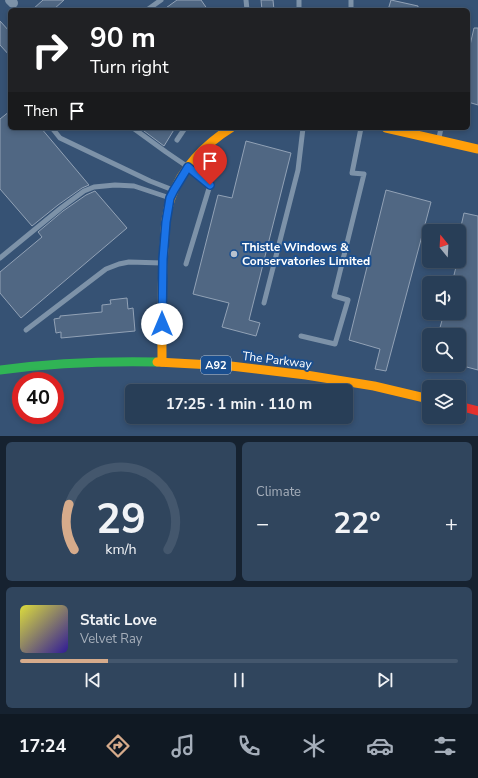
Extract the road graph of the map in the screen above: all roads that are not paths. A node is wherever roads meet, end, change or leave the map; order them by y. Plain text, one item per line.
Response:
1 (160, 0) edge
2 (150, 8) edge
3 (54, 130) edge
4 (135, 130) edge
5 (184, 130) edge
6 (226, 130) edge
7 (303, 130) edge
8 (361, 130) edge
9 (395, 130) edge
10 (440, 130) edge
11 (438, 139) junction
12 (177, 140) dead end
13 (478, 149) edge
14 (188, 167) junction
15 (172, 194) junction
16 (0, 258) edge
17 (162, 264) junction
18 (186, 264) dead end
19 (264, 303) dead end
20 (26, 330) dead end
21 (301, 336) dead end
22 (162, 362) junction
23 (0, 370) edge
24 (422, 397) edge
25 (466, 408) edge
26 (478, 411) edge

1 - 2 lane
3 - 15 lane
4 - 14 lane
5 - 12 lane
6 - 14 main road
7 - 19 lane
8 - 21 lane
9 - 11 main road
10 - 11 lane
11 - 13 main road
14 - 15 main road
14 - 18 lane
15 - 16 lane
15 - 17 main road
17 - 20 lane
17 - 22 main road
22 - 23 main road, The Parkway / A92
22 - 24 main road, The Parkway / A92
25 - 26 main road

